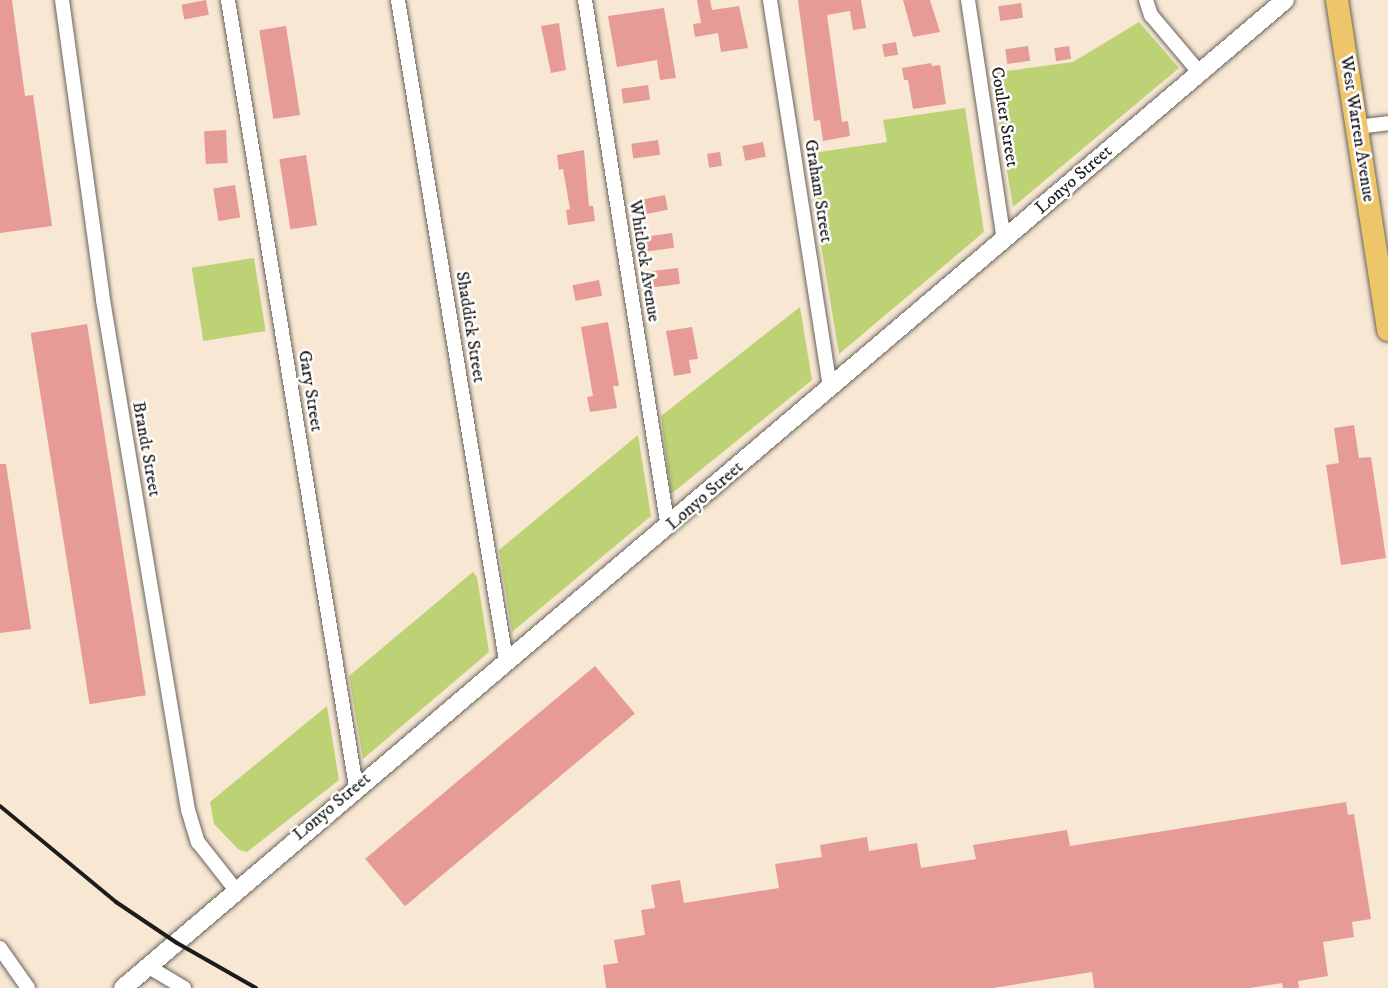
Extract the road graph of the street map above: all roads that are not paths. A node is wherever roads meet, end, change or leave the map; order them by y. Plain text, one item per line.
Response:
1 (62, 0) edge
2 (228, 0) edge
3 (398, 0) edge
4 (585, 0) edge
5 (770, 0) edge
6 (968, 0) edge
7 (1146, 0) edge
8 (1285, 0) edge
9 (1337, 0) edge
10 (1199, 72) junction
11 (1388, 123) edge
12 (1357, 128) junction
13 (1004, 240) junction
14 (1388, 330) edge
15 (830, 387) junction
16 (668, 528) junction
17 (506, 660) junction
18 (356, 787) junction
19 (235, 889) junction
20 (0, 948) edge
21 (149, 967) junction
22 (28, 988) edge
23 (123, 988) edge
24 (184, 988) edge

1 - 19 street, Brandt Street
2 - 18 street, Gary Street
3 - 17 street, Shaddick Street
4 - 16 street, Whitlock Avenue
5 - 15 street, Graham Street
6 - 13 street, Coulter Street
7 - 10 street
8 - 10 street, Lonyo Street
9 - 12 main road, West Warren Avenue
10 - 13 street, Lonyo Street
11 - 12 street
12 - 14 main road, West Warren Avenue
13 - 15 street, Lonyo Street
15 - 16 street, Lonyo Street
16 - 17 street, Lonyo Street
17 - 18 street, Lonyo Street
18 - 19 street, Lonyo Street
19 - 21 street, Lonyo Street
20 - 22 street
21 - 23 street, Lonyo Street
21 - 24 street

